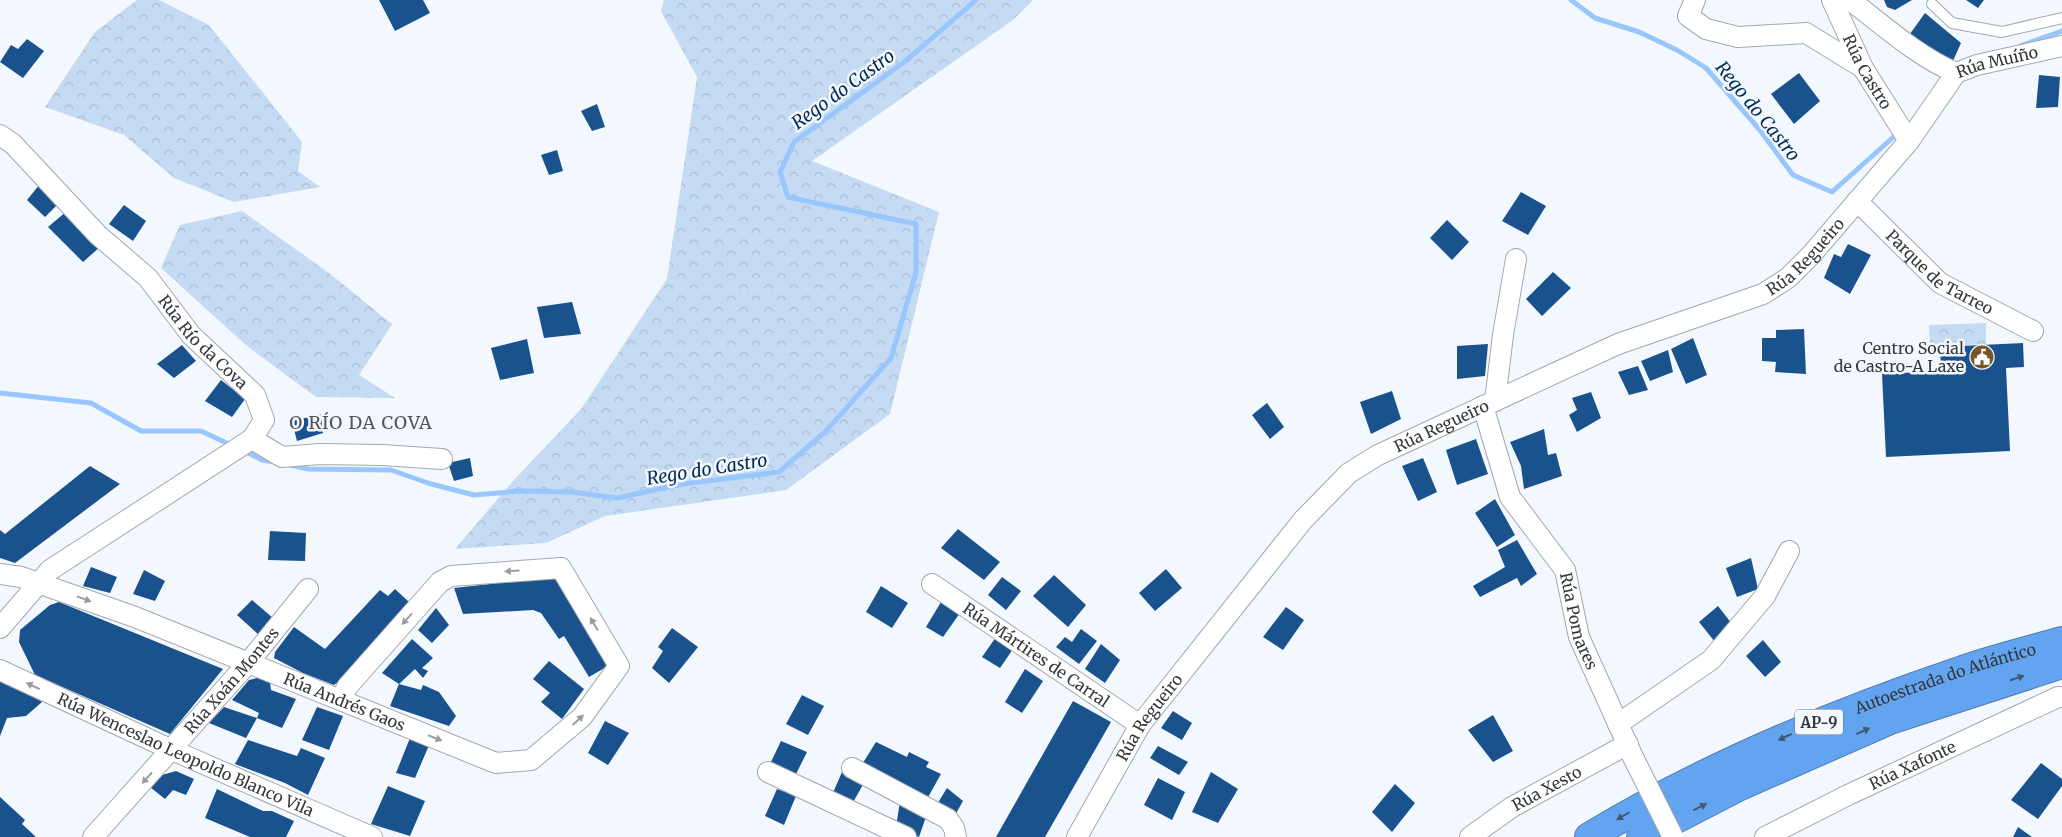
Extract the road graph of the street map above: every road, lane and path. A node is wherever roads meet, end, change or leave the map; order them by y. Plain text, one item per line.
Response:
1 (1695, 0) edge
2 (1832, 0) edge
3 (1850, 0) edge
4 (1932, 4) dead end
5 (2062, 18) edge
6 (2062, 46) edge
7 (1863, 68) junction
8 (1956, 73) junction
9 (0, 136) edge
10 (1909, 141) junction
11 (1857, 201) junction
12 (1516, 260) dead end
13 (2033, 330) dead end
14 (1489, 404) junction
15 (252, 439) junction
16 (442, 459) dead end
17 (1789, 551) dead end
18 (0, 574) edge
19 (38, 583) junction
20 (932, 584) dead end
21 (308, 589) dead end
22 (0, 628) edge
23 (2062, 641) edge
24 (248, 663) junction
25 (2062, 664) edge
26 (0, 670) edge
27 (2062, 697) edge
28 (341, 700) junction
29 (1618, 724) junction
30 (1140, 726) junction
31 (172, 750) junction
32 (1630, 750) junction
33 (852, 768) dead end
34 (768, 772) dead end
35 (93, 837) edge
36 (372, 837) edge
37 (906, 837) edge
38 (956, 837) edge
39 (1077, 837) edge
40 (1470, 837) edge
41 (1589, 837) edge
42 (1641, 837) edge
43 (1673, 837) edge
44 (1765, 837) edge

1 - 7 street
2 - 7 street, Rúa Castro
3 - 8 street
4 - 5 lane, Rúa Muíño
6 - 8 street, Rúa Muíño
7 - 10 street, Rúa Castro
8 - 10 street, Rúa Muíño
9 - 15 street, Rúa Río da Cova
10 - 11 street, Rúa Regueiro
11 - 13 street, Parque de Tarreo
11 - 14 street, Rúa Regueiro
12 - 14 street
14 - 29 street, Rúa Pomares
14 - 30 street, Rúa Regueiro
15 - 16 street
15 - 19 street, Rúa Río da Cova
17 - 29 street
18 - 19 street, Rúa Andrés Gaos
19 - 22 street, Rúa Río da Cova
19 -> 24 street, Rúa Andrés Gaos
20 - 30 street, Rúa Mártires de Carral
21 - 24 street, Rúa Xoán Montes
23 -> 41 highway, Autoestrada do Atlántico / AP-9
24 - 28 street, Rúa Andrés Gaos
24 - 31 street, Rúa Xoán Montes
42 -> 25 highway, Autoestrada do Atlántico / AP-9
31 -> 26 street, Rúa Wenceslao Leopoldo Blanco Vila
27 - 44 street, Rúa Xafonte
28 -> 28 street, Rúa Andrés Gaos
29 - 32 street, Rúa Pomares
30 - 39 street, Rúa Regueiro
31 -> 35 street, Rúa Xoán Montes
31 - 36 street, Rúa Wenceslao Leopoldo Blanco Vila
32 - 40 street, Rúa Xesto
32 - 43 street, Rúa Pomares, bridge
33 - 38 street
34 - 37 street

